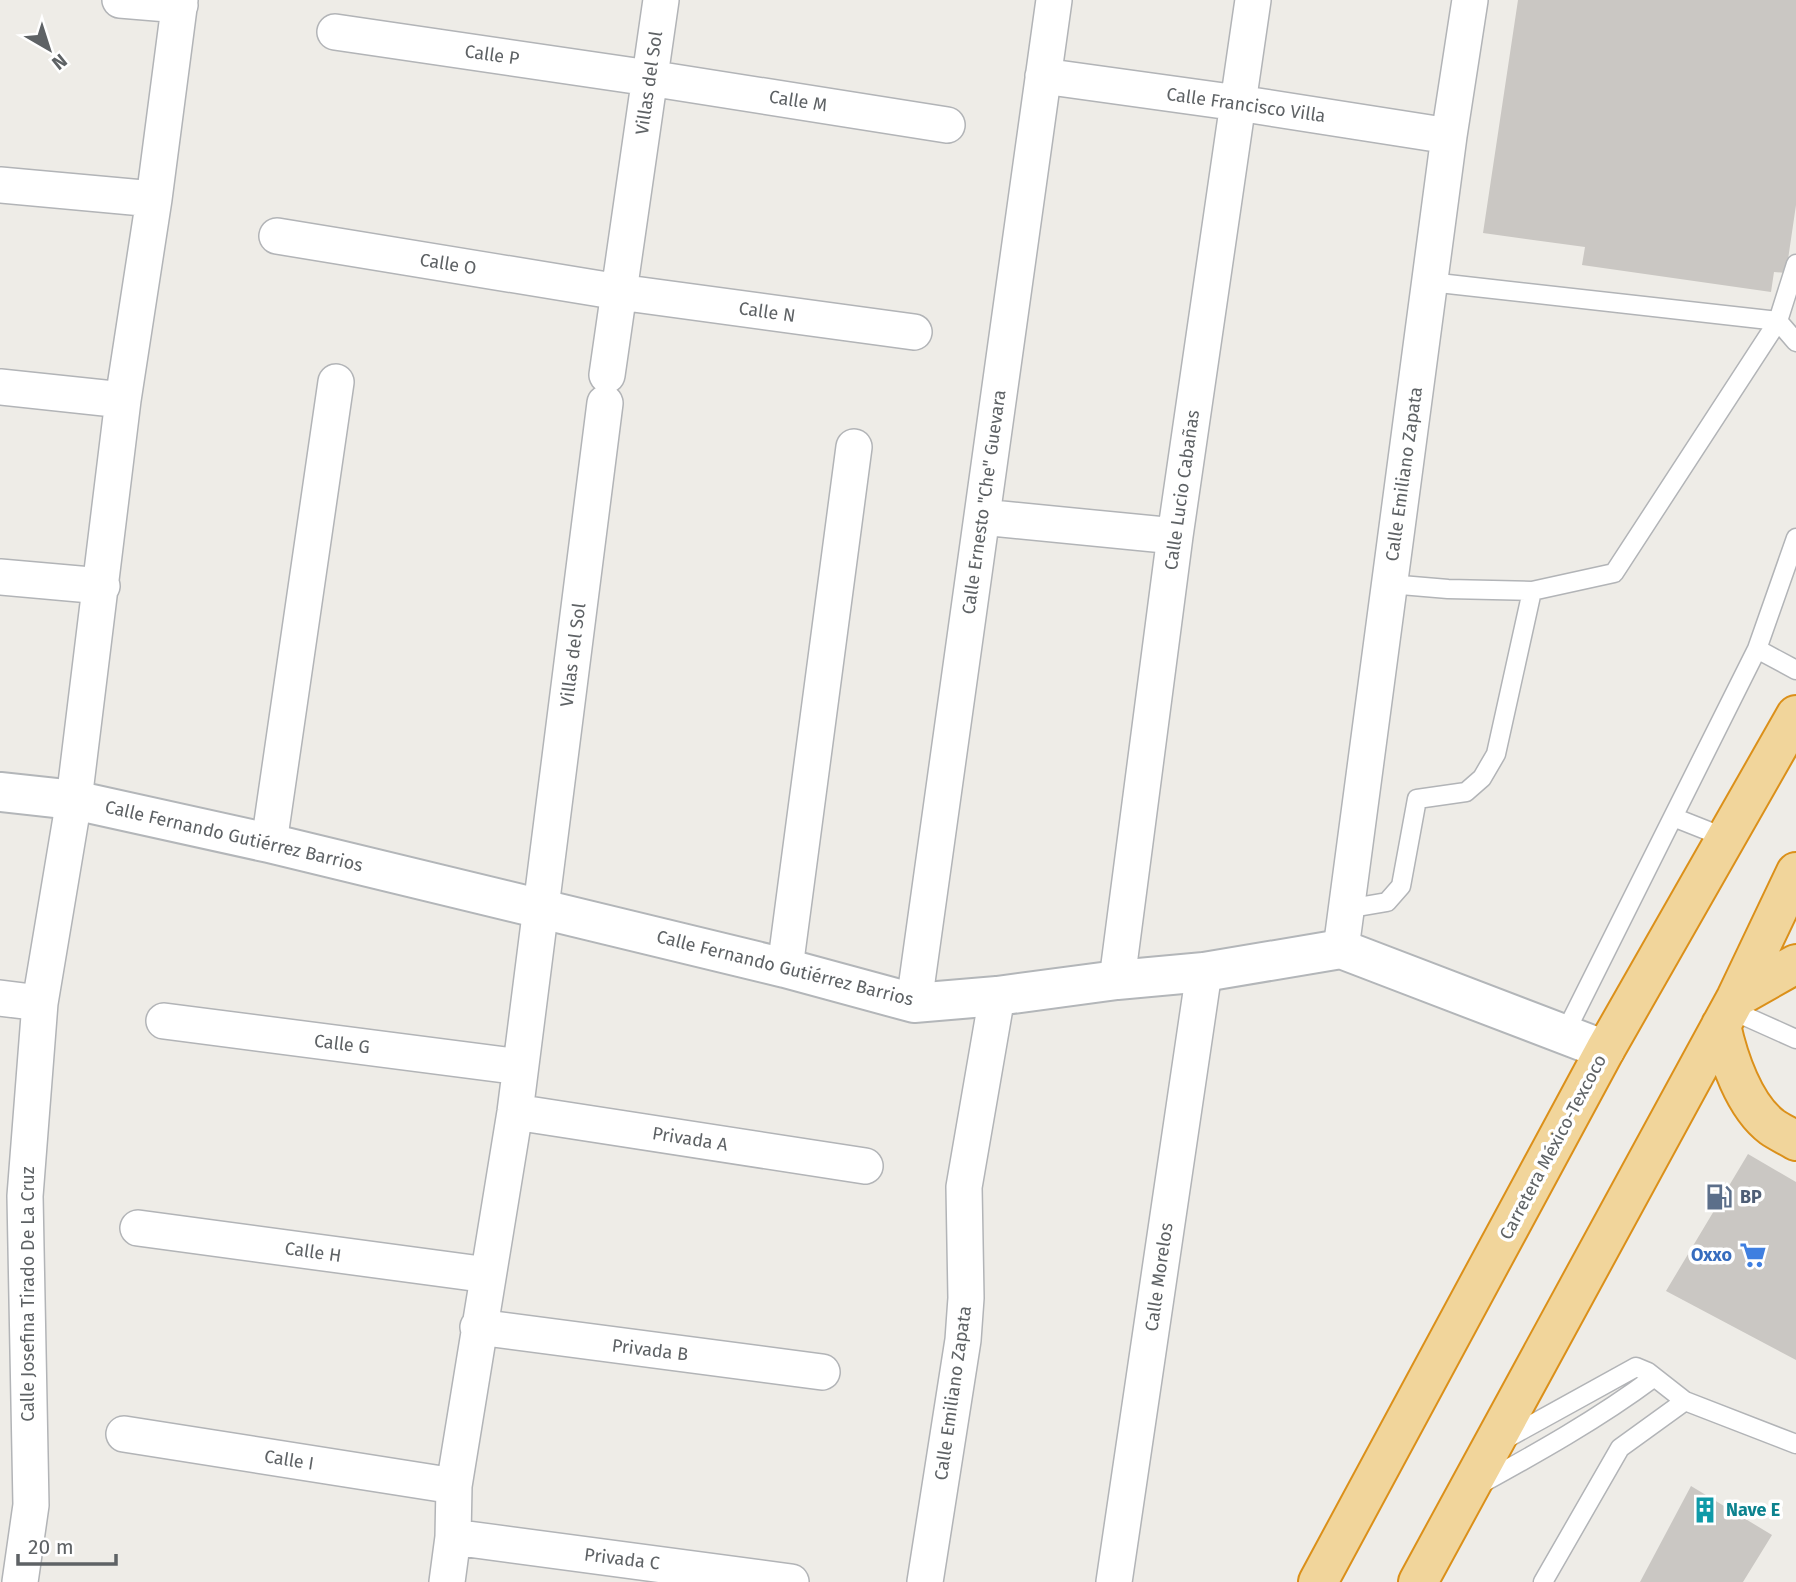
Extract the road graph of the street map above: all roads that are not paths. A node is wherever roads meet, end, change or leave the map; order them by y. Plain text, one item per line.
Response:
1 (120, 0) edge
2 (661, 0) edge
3 (1054, 0) edge
4 (1253, 0) edge
5 (1470, 0) edge
6 (180, 3) edge
7 (335, 32) dead end
8 (1044, 76) junction
9 (649, 78) junction
10 (1238, 103) junction
11 (947, 125) dead end
12 (1449, 136) junction
13 (0, 185) edge
14 (154, 199) junction
15 (277, 236) dead end
16 (1796, 264) edge
17 (1430, 282) junction
18 (619, 292) junction
19 (1778, 321) junction
20 (914, 332) dead end
21 (1796, 342) edge
22 (336, 382) dead end
23 (0, 387) edge
24 (123, 400) junction
25 (855, 447) dead end
26 (982, 517) junction
27 (1175, 536) junction
28 (1796, 538) edge
29 (0, 578) edge
30 (1390, 584) junction
31 (102, 586) junction
32 (1532, 591) junction
33 (1757, 649) junction
34 (1796, 670) edge
35 (1796, 716) edge
36 (0, 792) edge
37 (74, 800) junction
38 (1674, 817) junction
39 (1726, 838) junction
40 (269, 843) junction
41 (1796, 872) edge
42 (541, 908) junction
43 (1346, 909) junction
44 (1341, 949) junction
45 (1795, 966) edge
46 (785, 968) junction
47 (1204, 972) junction
48 (1117, 980) junction
49 (997, 996) junction
50 (0, 998) edge
51 (40, 1003) junction
52 (914, 1003) junction
53 (1729, 1011) junction
54 (164, 1021) dead end
55 (1564, 1035) junction
56 (1796, 1038) edge
57 (1605, 1051) junction
58 (520, 1067) junction
59 (515, 1112) junction
60 (1796, 1141) edge
61 (864, 1166) dead end
62 (12, 1195) edge
63 (138, 1228) dead end
64 (488, 1275) junction
65 (478, 1327) junction
66 (822, 1372) dead end
67 (1653, 1378) junction
68 (1685, 1401) junction
69 (124, 1434) dead end
70 (1796, 1444) edge
71 (1492, 1446) junction
72 (454, 1486) junction
73 (1468, 1491) junction
74 (453, 1537) junction
75 (20, 1582) edge
76 (447, 1582) edge
77 (791, 1582) edge
78 (925, 1582) edge
79 (1114, 1582) edge
80 (1318, 1582) edge
81 (1418, 1582) edge
82 (1543, 1582) edge

1 - 6 street
2 - 9 street, Villas del Sol
3 - 8 street, Calle Ernesto "Che" Guevara
4 - 10 street, Calle Lucio Cabañas
5 - 12 street, Calle Emiliano Zapata
6 - 14 street, Calle Josefina Tirado De La Cruz
7 - 9 street, Calle P
8 - 10 street, Calle Francisco Villa
8 - 26 street, Calle Ernesto "Che" Guevara
9 - 11 street, Calle M
9 - 18 street, Villas del Sol
10 - 12 street, Calle Francisco Villa
10 - 27 street, Calle Lucio Cabañas
12 - 17 street, Calle Emiliano Zapata
13 - 14 street
14 - 24 street, Calle Josefina Tirado De La Cruz
15 - 18 street, Calle O
16 - 19 lane
17 - 19 lane
17 - 30 street, Calle Emiliano Zapata
18 - 20 street, Calle N
18 - 42 street, Villas del Sol
19 - 21 lane
19 - 32 lane
22 - 40 street
23 - 24 street
24 - 31 street, Calle Josefina Tirado De La Cruz
25 - 46 street
26 - 27 street
26 - 52 street, Calle Ernesto "Che" Guevara
27 - 48 street, Calle Lucio Cabañas
28 - 33 lane
29 - 31 street
30 - 32 lane
30 - 43 street, Calle Emiliano Zapata
31 - 37 street, Calle Josefina Tirado De La Cruz
32 - 43 lane
33 - 34 lane
33 - 38 lane
35 - 39 highway, Carretera México-Texcoco
36 - 37 street, Calle Fernando Gutiérrez Barrios
37 - 40 street, Calle Fernando Gutiérrez Barrios
37 - 51 street, Calle Josefina Tirado De La Cruz
38 - 39 lane
38 - 55 lane
39 - 57 highway, Carretera México-Texcoco
40 - 42 street, Calle Fernando Gutiérrez Barrios
41 - 53 highway
42 - 46 street, Calle Fernando Gutiérrez Barrios
42 - 58 street, Villas del Sol
43 - 44 street, Calle Emiliano Zapata
44 - 47 street, Calle Fernando Gutiérrez Barrios
44 - 55 street
45 - 53 highway
46 - 52 street, Calle Fernando Gutiérrez Barrios
47 - 48 street, Calle Fernando Gutiérrez Barrios
47 - 79 street, Calle Morelos
48 - 49 street, Calle Fernando Gutiérrez Barrios
49 - 52 street, Calle Fernando Gutiérrez Barrios
49 - 78 street, Calle Emiliano Zapata
50 - 51 street
51 - 62 street, Calle Josefina Tirado De La Cruz
53 - 56 lane
53 - 60 highway
53 - 71 highway
54 - 58 street, Calle G
55 - 57 street
57 - 80 highway, Carretera México-Texcoco
58 - 59 street, Villas del Sol
59 - 61 street, Privada A
59 - 64 street, Villas del Sol
62 - 75 street, Calle Josefina Tirado De La Cruz
63 - 64 street, Calle H
64 - 65 street, Villas del Sol
65 - 66 street, Privada B
65 - 72 street, Villas del Sol
67 - 68 lane
67 - 71 lane
67 - 73 lane
68 - 70 lane
68 - 82 lane
69 - 72 street, Calle I
71 - 73 highway
72 - 74 street, Villas del Sol
73 - 81 highway
74 - 76 street, Villas del Sol
74 - 77 street, Privada C

